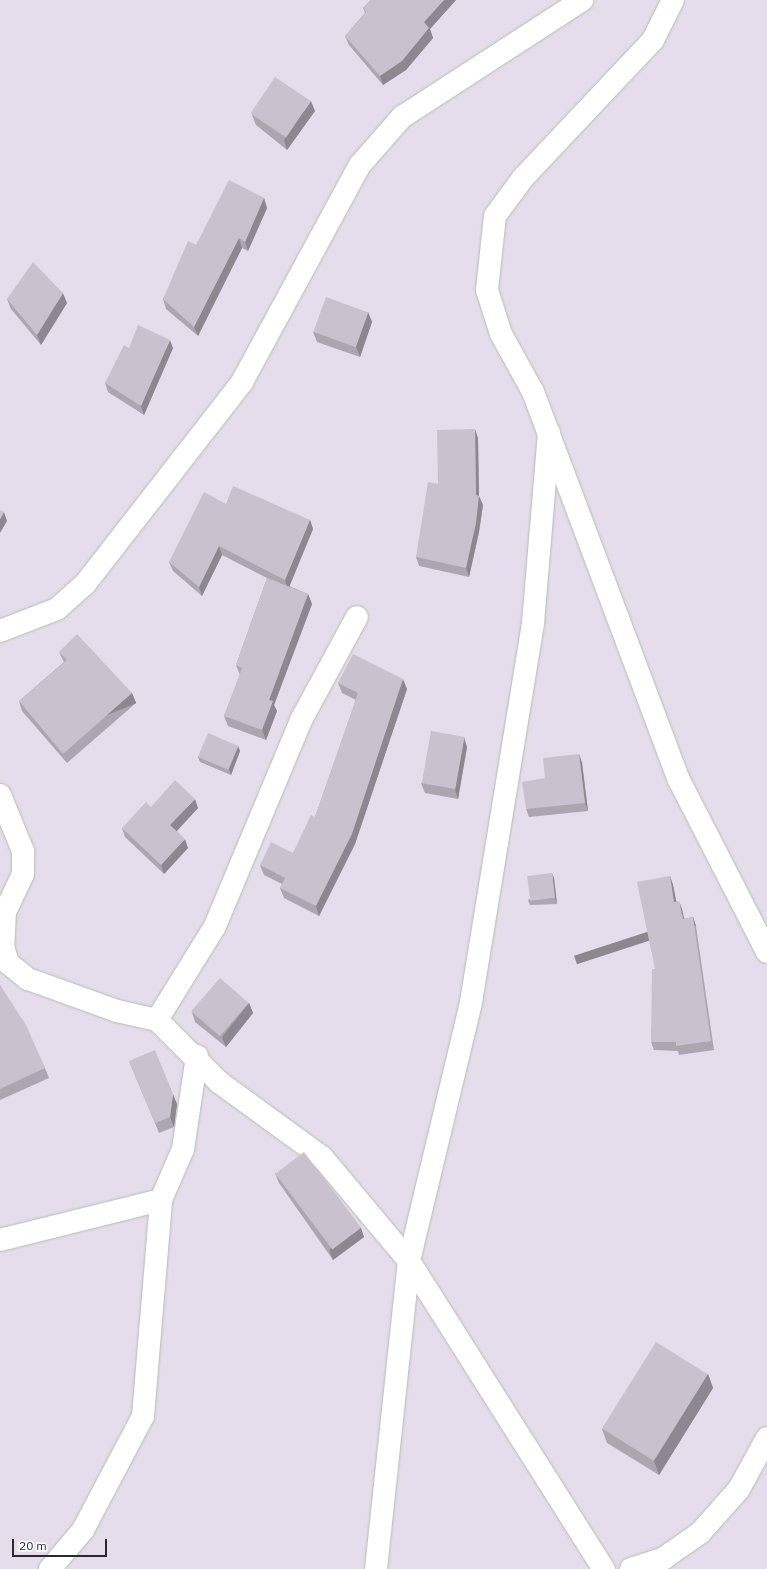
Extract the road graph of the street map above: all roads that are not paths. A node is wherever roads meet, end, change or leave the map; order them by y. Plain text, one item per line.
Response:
1 (582, 0) edge
2 (673, 0) edge
3 (549, 433) junction
4 (358, 617) dead end
5 (0, 631) edge
6 (0, 795) edge
7 (2, 913) edge
8 (767, 952) edge
9 (157, 1020) junction
10 (197, 1056) junction
11 (161, 1200) junction
12 (0, 1240) edge
13 (409, 1261) junction
14 (767, 1438) edge
15 (50, 1569) edge
16 (376, 1569) edge
17 (604, 1569) edge
18 (631, 1569) edge

1 - 5 street
2 - 3 street
3 - 8 street
3 - 13 street
4 - 9 street
6 - 7 street
7 - 9 street
9 - 10 street
10 - 11 street
10 - 13 street
11 - 12 street
11 - 15 street
13 - 16 street
13 - 17 street
14 - 18 street

